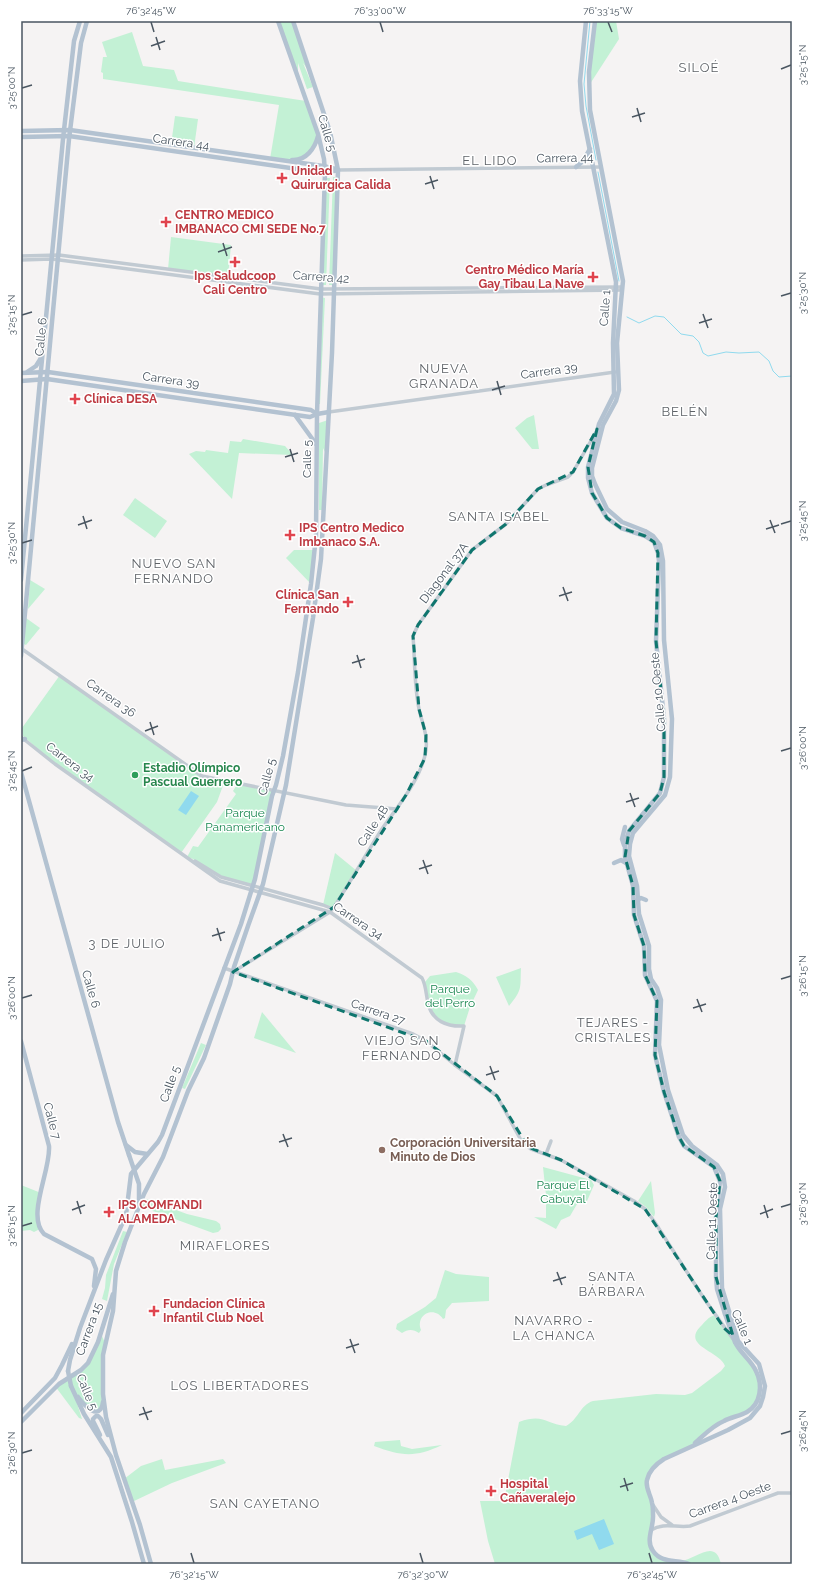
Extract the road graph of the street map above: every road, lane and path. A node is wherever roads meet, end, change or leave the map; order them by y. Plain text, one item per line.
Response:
1 (80, 21) edge
2 (86, 21) edge
3 (278, 21) edge
4 (293, 21) edge
5 (586, 21) edge
6 (595, 21) edge
7 (84, 31) junction
8 (74, 41) junction
9 (71, 120) junction
10 (64, 129) junction
11 (70, 130) junction
12 (21, 131) edge
13 (78, 132) junction
14 (318, 134) junction
15 (52, 136) junction
16 (63, 136) junction
17 (69, 136) junction
18 (21, 137) edge
19 (62, 148) junction
20 (590, 149) junction
21 (270, 159) junction
22 (269, 165) junction
23 (325, 166) junction
24 (576, 167) junction
25 (593, 167) junction
26 (601, 167) junction
27 (338, 170) junction
28 (326, 173) junction
29 (21, 256) edge
30 (52, 257) junction
31 (59, 258) junction
32 (21, 260) edge
33 (56, 287) junction
34 (616, 289) junction
35 (622, 289) junction
36 (320, 291) junction
37 (334, 292) junction
38 (48, 298) junction
39 (53, 314) junction
40 (42, 354) junction
41 (41, 372) junction
42 (48, 372) junction
43 (616, 372) junction
44 (21, 373) edge
45 (84, 377) junction
46 (40, 379) junction
47 (48, 379) junction
48 (21, 381) edge
49 (88, 385) junction
50 (329, 412) junction
51 (317, 414) junction
52 (295, 415) junction
53 (597, 429) junction
54 (42, 441) junction
55 (317, 446) junction
56 (34, 450) junction
57 (32, 476) junction
58 (38, 486) junction
59 (661, 559) junction
60 (21, 580) edge
61 (664, 626) junction
62 (656, 627) junction
63 (413, 636) joint
64 (21, 649) edge
65 (21, 656) edge
66 (663, 703) junction
67 (672, 719) junction
68 (664, 732) junction
69 (22, 739) edge
70 (672, 747) junction
71 (21, 772) edge
72 (274, 792) junction
73 (284, 793) junction
74 (397, 809) junction
75 (625, 827) dead end
76 (625, 848) junction
77 (614, 863) dead end
78 (627, 864) junction
79 (252, 888) junction
80 (261, 890) junction
81 (637, 900) junction
82 (646, 900) dead end
83 (331, 911) junction
84 (224, 968) junction
85 (233, 972) junction
86 (21, 1041) edge
87 (657, 1046) junction
88 (455, 1065) junction
89 (124, 1140) junction
90 (551, 1142) dead end
91 (147, 1154) junction
92 (546, 1154) junction
93 (140, 1202) junction
94 (138, 1210) joint
95 (116, 1286) junction
96 (718, 1289) joint
97 (88, 1308) junction
98 (80, 1328) junction
99 (724, 1328) junction
100 (738, 1341) junction
101 (103, 1391) junction
102 (760, 1392) junction
103 (74, 1393) junction
104 (760, 1406) junction
105 (749, 1411) junction
106 (21, 1413) edge
107 (750, 1418) junction
108 (21, 1422) edge
109 (706, 1432) junction
110 (710, 1438) junction
111 (689, 1447) junction
112 (116, 1455) junction
113 (111, 1457) junction
114 (792, 1493) edge
115 (652, 1503) junction
116 (675, 1526) junction
117 (651, 1530) junction
118 (144, 1564) edge
119 (151, 1564) edge
120 (689, 1564) edge

1 - 8 main road, Calle 6
2 - 7 main road, Calle 6
3 - 14 main road, Calle 5
4 - 27 main road, Calle 5
5 - 20 main road, Calle 1
6 - 26 main road, Calle 1
7 - 8 main road
7 - 9 main road, Calle 6
8 - 10 main road, Calle 6
9 - 11 main road, Calle 6
9 - 13 main road
10 - 11 main road, Carrera 44
10 - 12 main road, Carrera 44
10 - 16 main road, Calle 6
11 - 13 main road, Carrera 44
11 - 17 main road, Calle 6
13 - 21 main road, Carrera 44
14 - 21 main road
14 - 23 main road, Calle 5
15 - 16 main road, Carrera 44
15 - 18 main road, Carrera 44
15 - 19 main road
16 - 17 main road, Carrera 44
16 - 19 main road, Calle 6
17 - 22 main road, Carrera 44
17 - 31 main road, Calle 6
19 - 30 main road, Calle 6
20 - 24 main road
20 - 25 main road, Calle 1
21 - 22 main road
21 - 23 main road, Carrera 44
22 - 28 main road, Carrera 44
23 - 27 main road, Carrera 44
23 - 28 main road, Calle 5
24 - 25 street, Carrera 44
24 - 27 street, Carrera 44
25 - 26 street, Carrera 44
25 - 34 main road, Calle 1
26 - 35 main road, Calle 1
27 - 28 main road, Carrera 44
27 - 37 main road, Calle 5
28 - 36 main road, Calle 5
29 - 30 street, Carrera 42
30 - 31 street, Carrera 42
30 - 32 street, Carrera 42
30 - 38 main road, Calle 6
31 - 33 main road, Calle 6
31 - 36 street, Carrera 42
33 - 38 main road
33 - 39 main road, Calle 6
34 - 35 street, Carrera 42
34 - 37 street, Carrera 42
34 - 43 main road, Calle 1
35 - 43 main road, Calle 1
36 - 37 street, Carrera 42
36 - 51 main road, Calle 5
37 - 50 main road, Calle 5
38 - 39 main road
38 - 40 main road, Calle 6
39 - 42 main road, Calle 6
40 - 41 main road, Calle 6
40 - 44 main road
41 - 42 main road, Carrera 39
41 - 44 main road, Carrera 39
41 - 46 main road, Calle 6
42 - 45 main road, Carrera 39
42 - 47 main road, Calle 6
43 - 50 street, Carrera 39
43 - 53 main road, Calle 1
43 - 59 main road, Calle 1
45 - 49 main road
45 - 51 main road, Carrera 39
46 - 47 main road, Carrera 39
46 - 48 main road, Carrera 39
46 - 56 main road, Calle 6
47 - 49 main road, Carrera 39
47 - 54 main road, Calle 6
49 - 52 main road, Carrera 39
50 - 51 main road, Carrera 39
50 - 73 main road, Calle 5
51 - 52 main road, Carrera 39
51 - 55 main road, Calle 5
52 - 55 main road
53 - 59 main road, Calle 1
53 - 63 street, Diagonal 37A
54 - 56 main road
54 - 58 main road, Calle 6
55 - 72 main road, Calle 5
56 - 57 main road, Calle 6
57 - 58 main road
57 - 60 main road, Calle 6
58 - 64 main road, Calle 6
59 - 61 main road, Calle 10 Oeste
59 - 62 main road, Calle 10 Oeste
61 - 62 main road
61 - 67 main road, Calle 10 Oeste
62 - 66 main road, Calle 10 Oeste
63 - 74 street, Calle 4B
64 - 65 main road, Calle 6
64 - 72 street, Carrera 36
66 - 67 main road
66 - 68 main road, Calle 10 Oeste
67 - 70 main road, Calle 10 Oeste
68 - 70 main road
68 - 76 main road, Calle 10 Oeste
69 - 79 street, Carrera 34
70 - 81 main road, Calle 10 Oeste
71 - 89 main road, Calle 6
72 - 73 street, Carrera 36
72 - 79 main road, Calle 5
73 - 74 street, Carrera 36
73 - 80 main road, Calle 5
74 - 83 street, Calle 4B
75 - 76 main road
76 - 78 main road, Calle 10 Oeste
77 - 78 main road
78 - 87 main road, Calle 10 Oeste
79 - 80 street, Carrera 34
79 - 84 main road, Calle 5
80 - 83 street, Carrera 34
80 - 85 main road, Calle 5
81 - 82 main road
81 - 87 main road, Calle 10 Oeste
83 - 85 street, Calle 4B
83 - 88 street, Carrera 34
84 - 85 street, Carrera 27
84 - 91 main road, Calle 5
85 - 88 street, Carrera 27
85 - 93 main road, Calle 5
86 - 97 main road, Calle 7
87 - 96 main road, Calle 11 Oeste
87 - 100 main road, Calle 11 Oeste
88 - 92 street, Carrera 27
89 - 91 main road
89 - 93 main road, Calle 6, bridge
90 - 92 street
91 - 97 main road, Calle 5
92 - 99 street, Carrera 27
93 - 94 main road, Calle 6
94 - 95 main road, Calle 5
95 - 101 main road, Calle 5
95 - 108 main road, Carrera 15
96 - 102 main road, Calle 1, bridge
97 - 98 main road, Calle 5
98 - 103 main road, Calle 5, bridge
98 - 106 main road, Carrera 15
99 - 100 street
99 - 102 street
100 - 104 main road, Calle 11 Oeste
101 - 103 main road
101 - 112 main road, Calle 5
102 - 105 main road
103 - 113 main road, Calle 5
104 - 105 main road
104 - 107 main road
105 - 107 main road
105 - 109 main road
107 - 110 main road
109 - 110 main road
109 - 111 main road
110 - 111 main road
111 - 115 main road
112 - 113 main road
112 - 119 main road, Calle 5
113 - 118 main road, Calle 5
114 - 116 street, Carrera 4 Oeste
115 - 116 street, Carrera 4 Oeste
115 - 117 main road
116 - 117 street, Carrera 4 Oeste
117 - 120 main road

